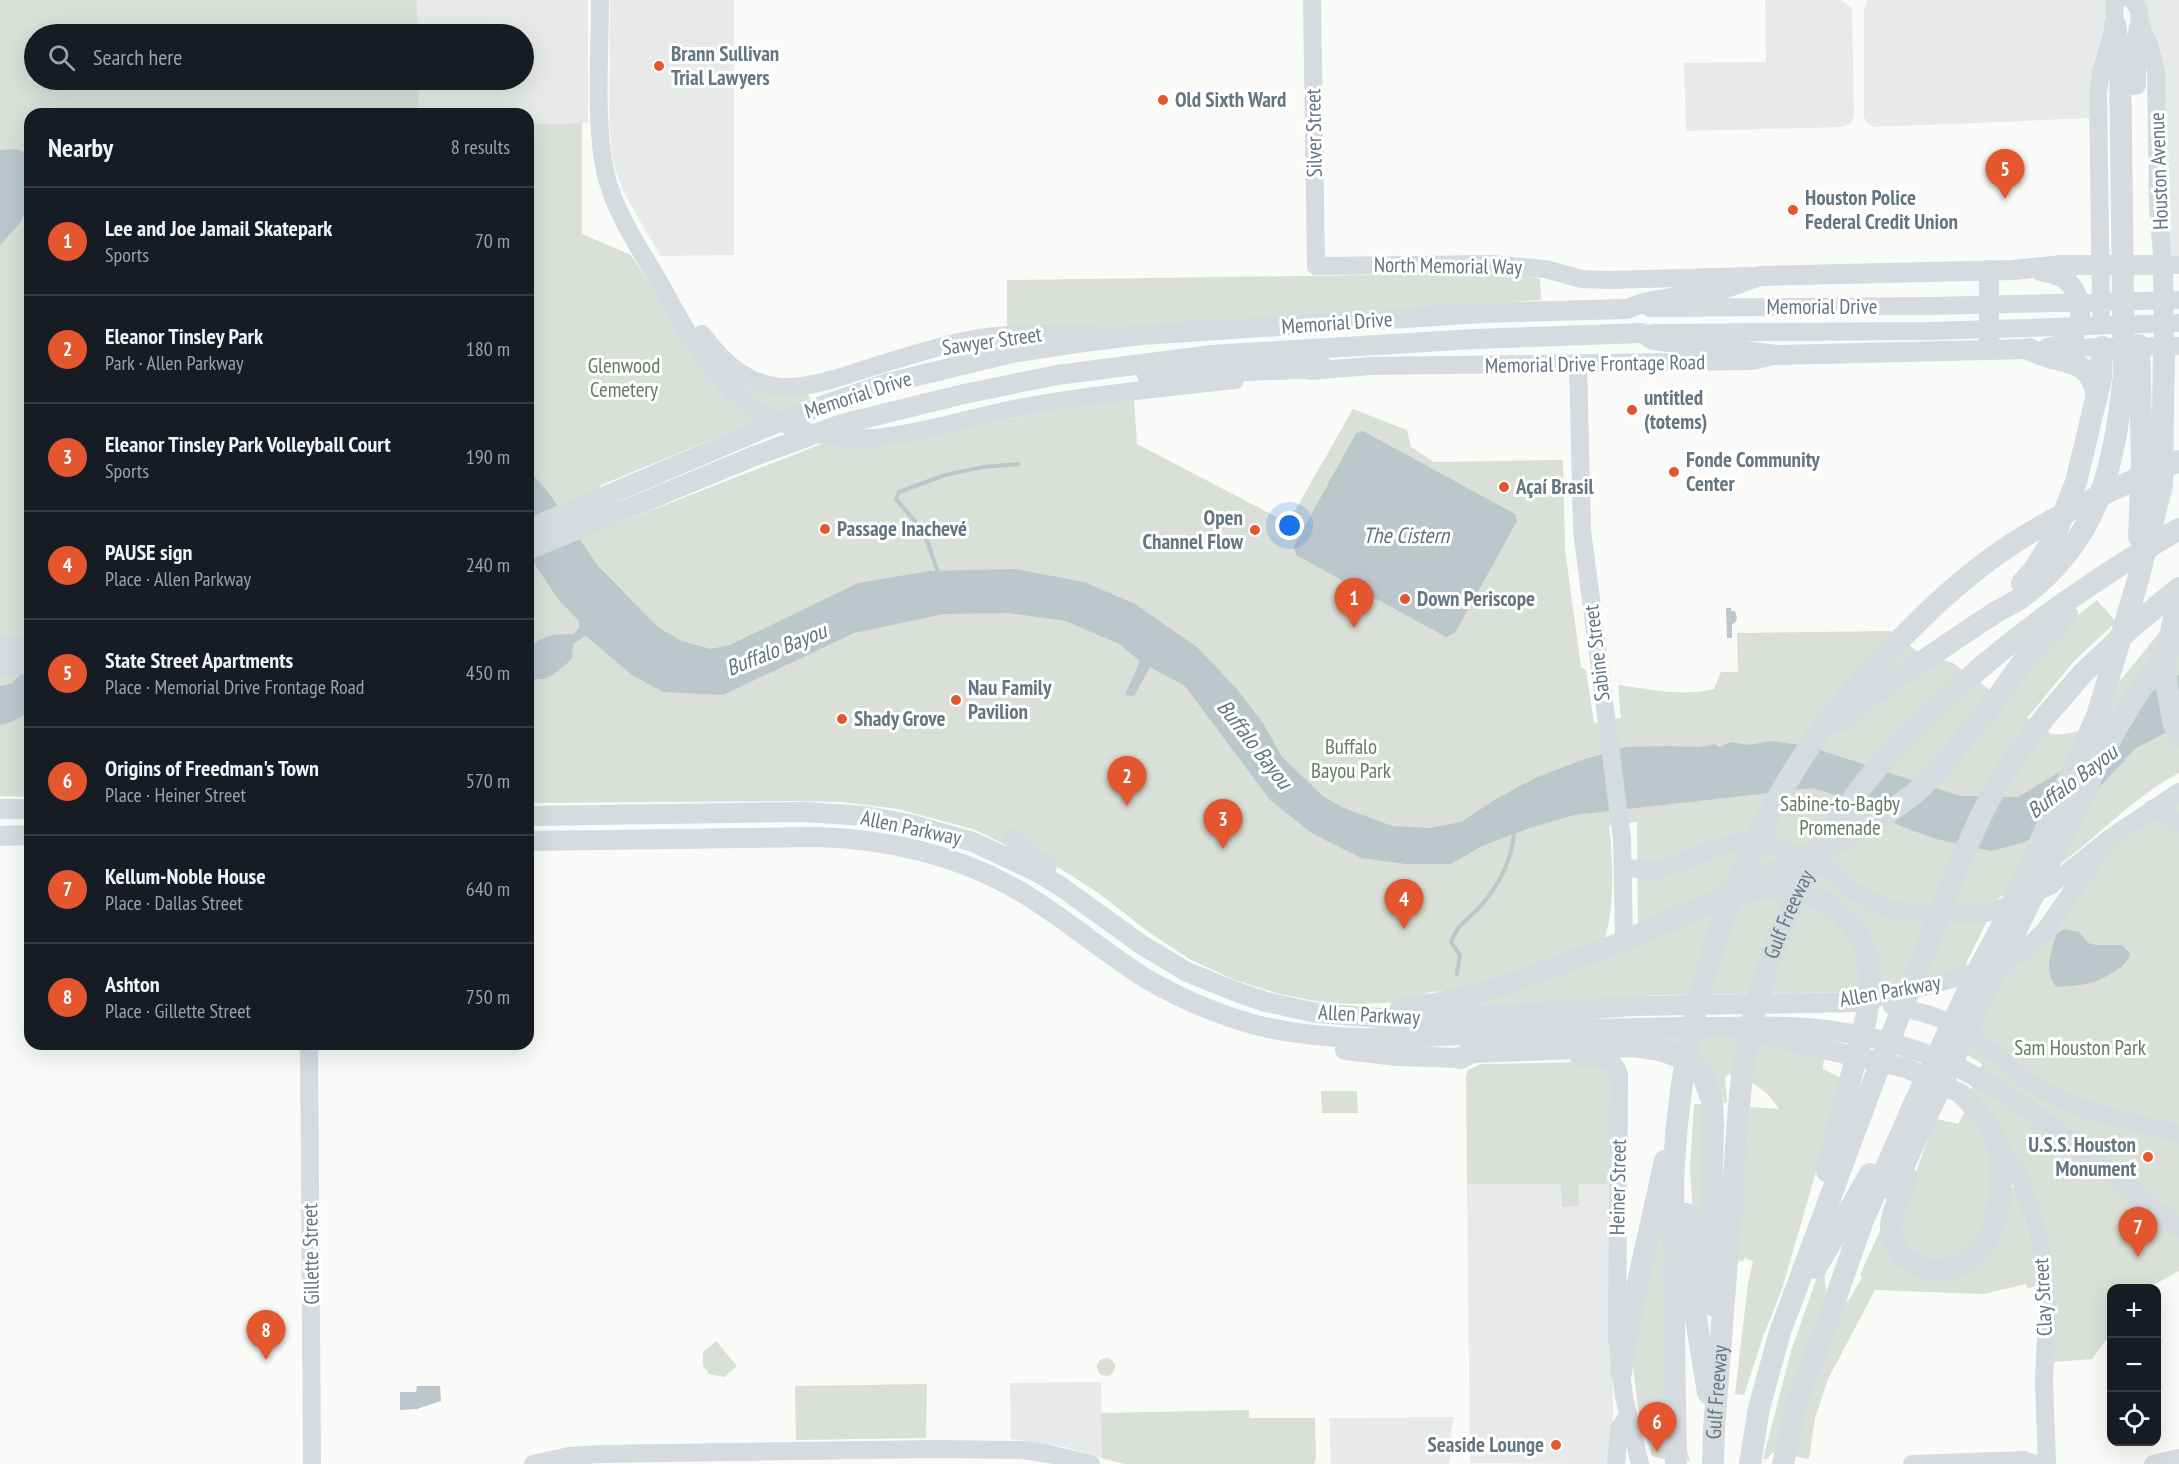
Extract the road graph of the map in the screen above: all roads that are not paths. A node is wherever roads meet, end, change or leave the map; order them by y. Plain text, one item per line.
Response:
1 (600, 0) edge
2 (1312, 0) edge
3 (2118, 0) edge
4 (2133, 0) edge
5 (2115, 25) junction
6 (2140, 27) junction
7 (2106, 265) junction
8 (2164, 265) edge
9 (651, 266) junction
10 (1316, 266) joint
11 (2029, 269) junction
12 (1989, 270) junction
13 (1760, 276) junction
14 (2179, 300) edge
15 (1626, 309) junction
16 (2179, 323) edge
17 (1642, 333) junction
18 (1141, 336) junction
19 (2164, 346) edge
20 (2108, 347) junction
21 (2038, 349) junction
22 (1989, 350) junction
23 (1777, 355) junction
24 (1578, 364) junction
25 (1325, 368) junction
26 (1057, 375) junction
27 (2097, 396) junction
28 (1014, 409) joint
29 (2179, 461) edge
30 (624, 498) junction
31 (534, 527) edge
32 (2179, 529) edge
33 (534, 547) edge
34 (2098, 579) junction
35 (2138, 580) junction
36 (2179, 588) edge
37 (2179, 605) edge
38 (1992, 614) junction
39 (2179, 639) edge
40 (24, 646) edge
41 (0, 648) edge
42 (24, 665) edge
43 (0, 667) edge
44 (2179, 736) edge
45 (1789, 780) junction
46 (2179, 792) edge
47 (0, 809) edge
48 (24, 809) edge
49 (2152, 809) junction
50 (534, 816) edge
51 (2179, 824) edge
52 (24, 835) edge
53 (0, 836) edge
54 (1012, 838) dead end
55 (2110, 838) junction
56 (534, 841) edge
57 (1624, 868) junction
58 (1776, 879) junction
59 (1121, 930) junction
60 (1624, 941) junction
61 (1858, 1002) junction
62 (1346, 1016) junction
63 (1687, 1027) junction
64 (1277, 1029) junction
65 (309, 1050) edge
66 (1460, 1058) junction
67 (1923, 1106) junction
68 (1680, 1113) junction
69 (2179, 1134) edge
70 (1997, 1140) junction
71 (2179, 1228) edge
72 (1799, 1283) junction
73 (1780, 1332) junction
74 (1621, 1372) junction
75 (1628, 1414) junction
76 (1714, 1430) junction
77 (2179, 1458) edge
78 (312, 1464) edge
79 (533, 1464) edge
80 (1091, 1464) edge
81 (1616, 1464) edge
82 (1640, 1464) edge
83 (1676, 1464) edge
84 (1713, 1464) edge
85 (1750, 1464) edge
86 (1783, 1464) edge
87 (1914, 1464) edge
88 (2036, 1464) edge
89 (2048, 1464) edge
90 (2153, 1464) edge

1 - 9 street, Sawyer Street
2 - 10 street, Silver Street
3 - 5 street
4 - 6 street, Houston Avenue
5 - 7 street
5 - 38 highway
6 - 8 street, Houston Avenue
6 - 35 highway
7 - 8 main road
7 - 11 main road
7 - 20 street
8 - 19 main road, Houston Avenue
9 - 18 street, Sawyer Street
9 - 28 street, Sawyer Street
10 - 13 street, North Memorial Way
11 - 12 main road
11 - 21 main road
12 - 13 main road
12 - 22 main road
13 - 15 main road
14 - 15 street, Memorial Drive
15 - 18 main road, Memorial Drive
16 - 17 street, Memorial Drive
17 - 23 main road
17 - 26 main road, Memorial Drive
18 - 30 main road, Memorial Drive
19 - 20 street, Memorial Drive Frontage Road
19 - 35 highway
20 - 21 street, Memorial Drive Frontage Road
20 - 27 highway
21 - 22 main road, Memorial Drive Frontage Road
21 - 27 highway
22 - 23 main road, Memorial Drive Frontage Road
23 - 24 street, Memorial Drive Frontage Road
24 - 25 street, Memorial Drive Frontage Road
24 - 57 street, Sabine Street
25 - 26 main road
25 - 28 street, Memorial Drive Frontage Road
26 - 30 main road, Memorial Drive
27 - 38 highway
29 - 45 highway
30 - 31 main road, Memorial Drive
30 - 33 main road, Memorial Drive
32 - 34 highway, Gulf Freeway
34 - 58 highway
34 - 76 highway, Gulf Freeway
35 - 67 highway
36 - 72 highway, Gulf Freeway
37 - 44 highway
38 - 45 highway
39 - 67 highway
40 - 41 main road
42 - 43 main road
45 - 68 highway
46 - 49 street, Allen Parkway
47 - 48 main road
49 - 51 street
49 - 55 street, Allen Parkway
50 - 59 main road, Allen Parkway
52 - 53 main road
54 - 59 main road
55 - 57 street
55 - 61 street, Allen Parkway
56 - 64 main road, Allen Parkway
57 - 60 street, Sabine Street
58 - 60 highway
58 - 72 highway
59 - 62 main road, Allen Parkway
60 - 62 main road
61 - 62 main road, Allen Parkway
61 - 69 street
63 - 64 main road, Allen Parkway
63 - 70 main road
63 - 71 main road, Allen Parkway
64 - 66 main road
65 - 78 street, Gillette Street
66 - 74 street, Heiner Street
66 - 76 highway
67 - 70 highway
67 - 73 highway
67 - 86 highway
68 - 74 highway
68 - 76 highway
68 - 83 highway
70 - 89 street, Clay Street
72 - 73 highway, Gulf Freeway
73 - 85 highway, Gulf Freeway
74 - 75 street, Heiner Street
75 - 81 street
75 - 82 street, Heiner Street
76 - 84 highway, Gulf Freeway
77 - 90 street
79 - 80 street
87 - 88 street

